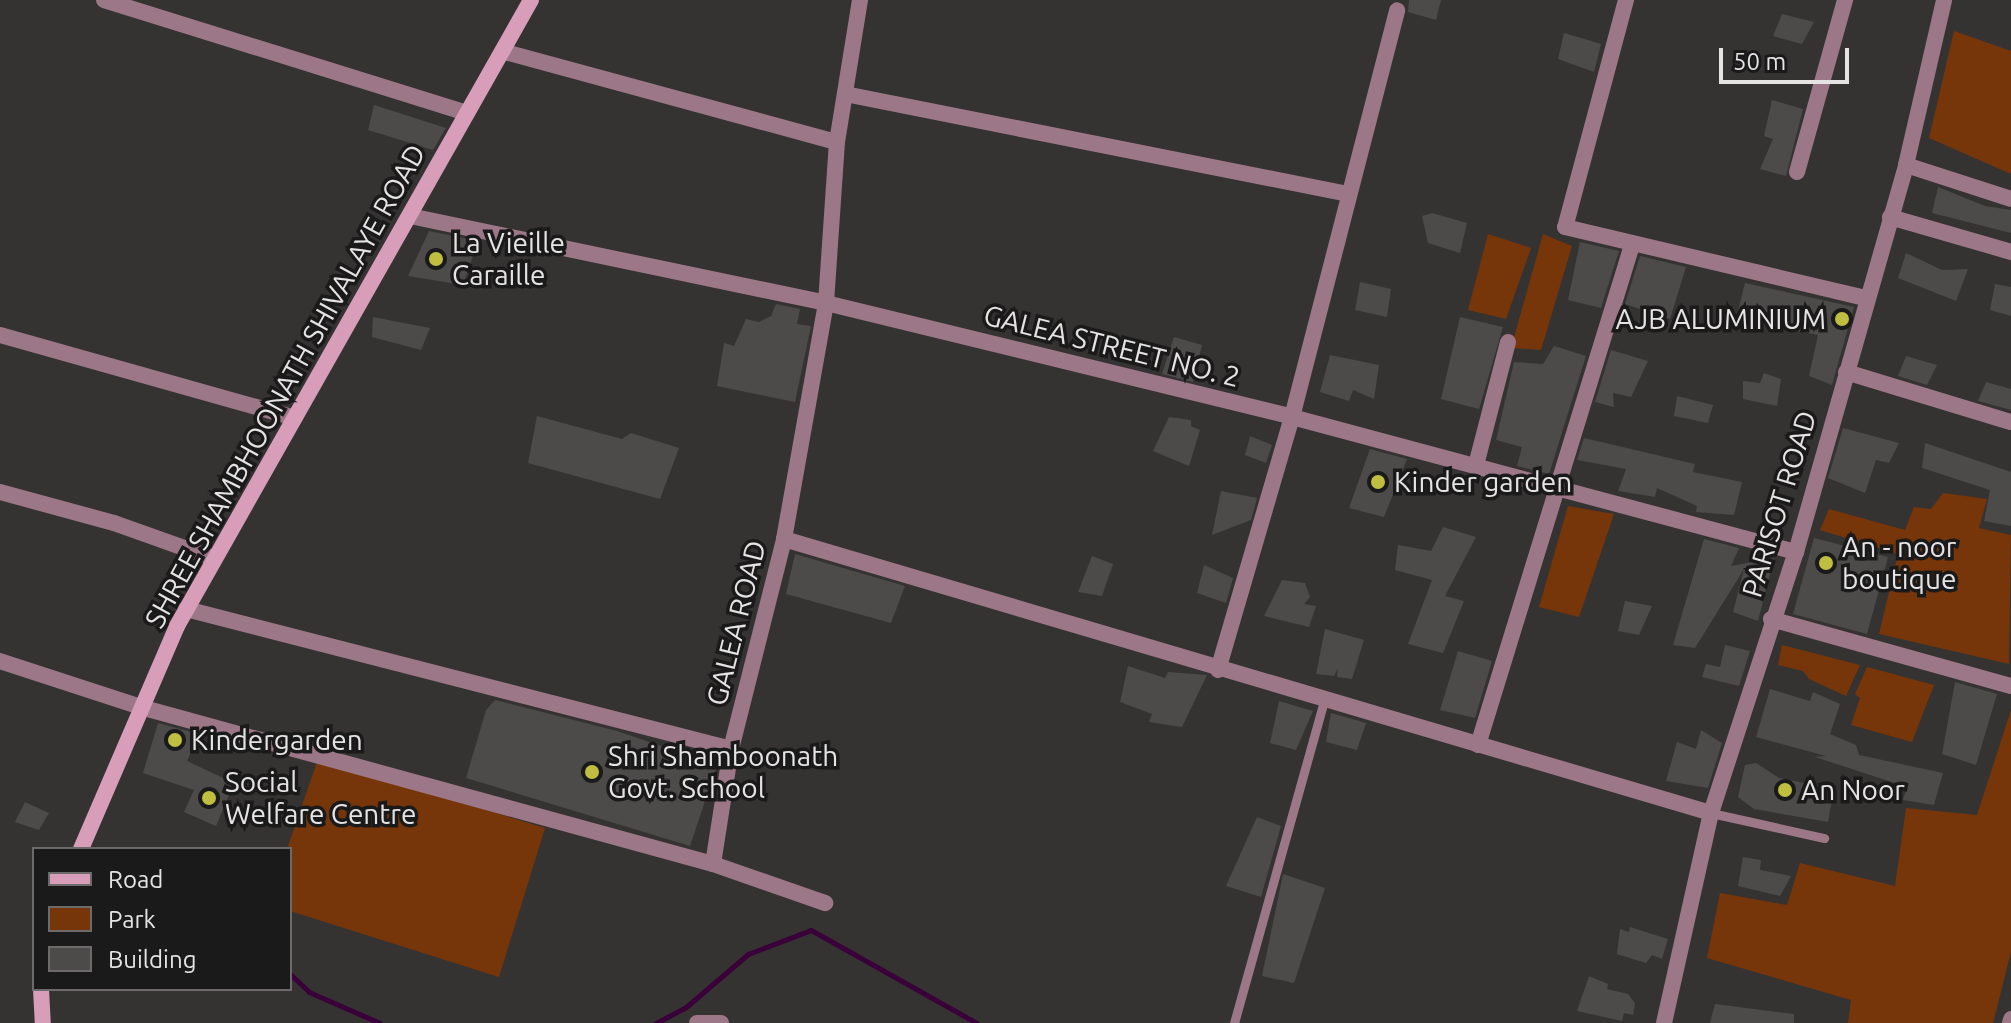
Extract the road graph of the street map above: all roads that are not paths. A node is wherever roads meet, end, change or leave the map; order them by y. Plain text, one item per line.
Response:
1 (104, 0) edge
2 (531, 0) edge
3 (860, 0) edge
4 (1626, 0) edge
5 (1845, 0) edge
6 (1944, 0) edge
7 (1397, 10) dead end
8 (505, 52) junction
9 (845, 94) junction
10 (467, 113) junction
11 (837, 142) junction
12 (1906, 165) junction
13 (1797, 172) dead end
14 (1348, 194) junction
15 (2011, 199) edge
16 (410, 216) junction
17 (1890, 217) junction
18 (1632, 245) junction
19 (2011, 252) edge
20 (1865, 298) junction
21 (826, 303) junction
22 (0, 335) edge
23 (1508, 342) dead end
24 (1846, 372) junction
25 (1292, 417) junction
26 (295, 418) junction
27 (2011, 422) edge
28 (1476, 465) junction
29 (1555, 487) junction
30 (0, 492) edge
31 (784, 539) junction
32 (1796, 552) junction
33 (215, 559) junction
34 (186, 609) junction
35 (1771, 619) junction
36 (0, 661) edge
37 (1218, 670) junction
38 (2011, 686) edge
39 (1324, 700) junction
40 (144, 708) junction
41 (1478, 745) junction
42 (731, 749) junction
43 (1711, 813) junction
44 (1824, 838) dead end
45 (82, 847) edge
46 (713, 864) junction
47 (825, 903) dead end
48 (41, 991) edge
49 (43, 1023) edge
50 (697, 1023) edge
51 (721, 1023) edge
52 (1234, 1023) edge
53 (1664, 1023) edge

1 - 10 street
2 - 8 street, SHREE SHAMBHOONATH SHIVALAYE ROAD
3 - 9 street, GALEA ROAD
4 - 18 street
5 - 13 street
6 - 12 street, PARISOT ROAD
7 - 14 street
8 - 10 street, SHREE SHAMBHOONATH SHIVALAYE ROAD
8 - 11 street
9 - 11 street, GALEA ROAD
9 - 14 street
10 - 16 street, SHREE SHAMBHOONATH SHIVALAYE ROAD
11 - 21 street, GALEA ROAD
12 - 15 street
12 - 17 street, PARISOT ROAD
14 - 25 street
16 - 21 street, GALEA STREET NO. 2
16 - 26 street, SHREE SHAMBHOONATH SHIVALAYE ROAD
17 - 19 street
17 - 20 street, PARISOT ROAD
18 - 20 street
18 - 29 street
20 - 24 street, PARISOT ROAD
21 - 25 street, GALEA STREET NO. 2
21 - 31 street, GALEA ROAD
22 - 26 street
23 - 28 street
24 - 27 street
24 - 32 street, PARISOT ROAD
25 - 28 street, GALEA STREET NO. 2
25 - 37 street
26 - 33 street, SHREE SHAMBHOONATH SHIVALAYE ROAD
28 - 29 street, GALEA STREET NO. 2
29 - 32 street, GALEA STREET NO. 2
29 - 41 street
30 - 33 street
31 - 37 street
31 - 42 street, GALEA ROAD
32 - 35 street, PARISOT ROAD
33 - 34 street, SHREE SHAMBHOONATH SHIVALAYE ROAD
34 - 40 street, SHREE SHAMBHOONATH SHIVALAYE ROAD
34 - 42 street
35 - 38 street
35 - 43 street, PARISOT ROAD
36 - 40 street
37 - 39 street
39 - 41 street
39 - 52 lane
40 - 45 street, SHREE SHAMBHOONATH SHIVALAYE ROAD
40 - 46 street
41 - 43 street
42 - 46 street, GALEA ROAD
43 - 44 lane
43 - 53 street, PARISOT ROAD
46 - 47 street
48 - 49 street
50 - 51 street

